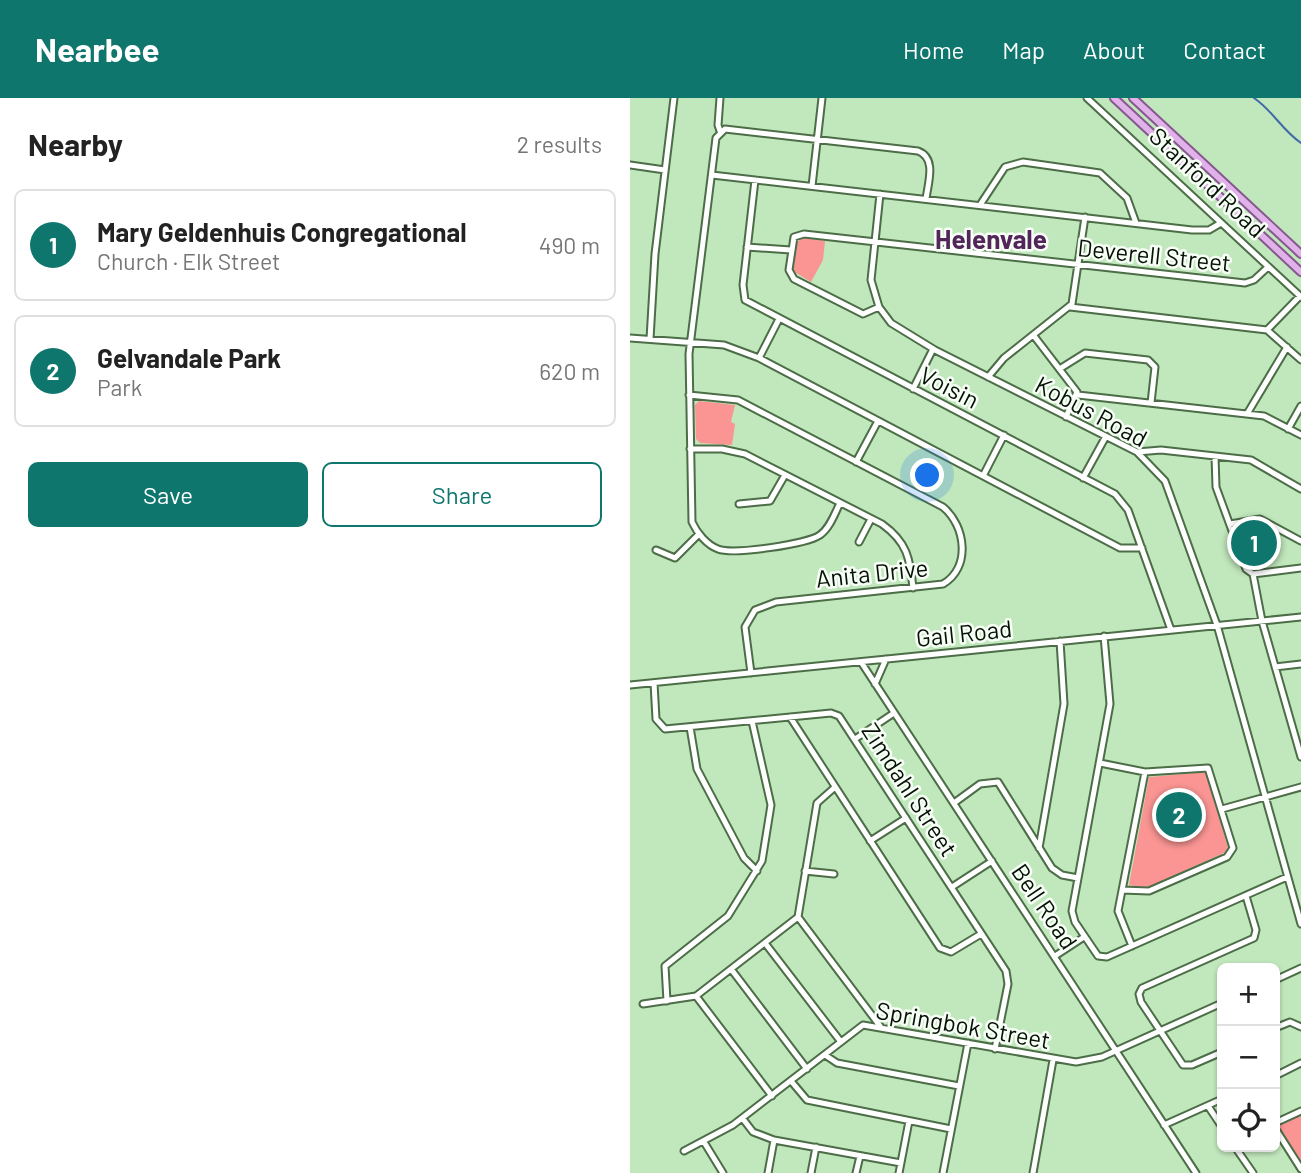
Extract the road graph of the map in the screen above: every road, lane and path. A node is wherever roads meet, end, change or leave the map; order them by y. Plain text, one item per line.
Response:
1 (674, 98) edge
2 (720, 98) edge
3 (822, 98) edge
4 (1087, 98) edge
5 (1114, 98) edge
6 (1133, 98) edge
7 (723, 130) junction
8 (817, 139) junction
9 (630, 165) edge
10 (665, 170) junction
11 (712, 175) junction
12 (755, 180) junction
13 (812, 186) junction
14 (880, 194) junction
15 (926, 199) junction
16 (980, 205) junction
17 (1085, 217) junction
18 (1136, 223) junction
19 (1221, 223) junction
20 (874, 242) junction
21 (747, 247) junction
22 (791, 250) junction
23 (1301, 254) edge
24 (1079, 265) junction
25 (1268, 267) junction
26 (1301, 272) edge
27 (1301, 297) edge
28 (879, 307) junction
29 (1070, 307) junction
30 (779, 319) junction
31 (1267, 330) junction
32 (1034, 336) junction
33 (630, 338) edge
34 (650, 339) junction
35 (692, 342) junction
36 (1287, 347) junction
37 (933, 348) junction
38 (759, 358) junction
39 (1301, 360) edge
40 (1061, 368) junction
41 (989, 377) junction
42 (913, 389) junction
43 (1078, 395) junction
44 (689, 396) junction
45 (1152, 403) junction
46 (1301, 406) edge
47 (1247, 414) junction
48 (1066, 418) junction
49 (878, 421) junction
50 (1288, 429) junction
51 (1004, 435) junction
52 (1301, 435) edge
53 (1105, 438) junction
54 (690, 449) junction
55 (1138, 452) junction
56 (1215, 456) junction
57 (856, 462) junction
58 (785, 475) junction
59 (983, 476) junction
60 (1083, 478) junction
61 (1301, 489) edge
62 (840, 503) junction
63 (739, 504) dead end
64 (871, 519) junction
65 (1230, 524) junction
66 (699, 534) junction
67 (1301, 541) edge
68 (859, 542) dead end
69 (1142, 548) junction
70 (656, 550) dead end
71 (1301, 568) edge
72 (1253, 574) junction
73 (913, 588) junction
74 (1301, 617) edge
75 (1262, 621) junction
76 (1217, 625) junction
77 (1171, 630) junction
78 (1104, 636) junction
79 (1060, 641) junction
80 (886, 659) junction
81 (861, 662) junction
82 (1301, 664) edge
83 (1275, 667) junction
84 (751, 673) junction
85 (654, 683) junction
86 (875, 684) junction
87 (630, 685) edge
88 (894, 713) junction
89 (790, 717) junction
90 (752, 721) junction
91 (690, 727) junction
92 (855, 739) junction
93 (1301, 757) edge
94 (1100, 762) junction
95 (1144, 772) junction
96 (1301, 787) edge
97 (834, 788) junction
98 (1266, 797) junction
99 (954, 803) junction
100 (1222, 809) junction
101 (906, 818) junction
102 (1042, 830) junction
103 (1028, 832) junction
104 (870, 841) junction
105 (1039, 848) junction
106 (992, 861) junction
107 (757, 871) junction
108 (805, 871) junction
109 (834, 874) dead end
110 (1287, 877) junction
111 (1078, 878) junction
112 (952, 887) junction
113 (1122, 890) junction
114 (1245, 896) junction
115 (798, 917) junction
116 (1301, 925) edge
117 (981, 933) junction
118 (1084, 937) junction
119 (765, 943) junction
120 (1132, 946) junction
121 (1055, 956) junction
122 (731, 968) junction
123 (1301, 968) edge
124 (1280, 978) edge
125 (696, 996) junction
126 (667, 1001) junction
127 (643, 1004) dead end
128 (1217, 1005) edge
129 (880, 1026) junction
130 (1280, 1026) edge
131 (1301, 1027) edge
132 (1160, 1031) junction
133 (841, 1042) junction
134 (968, 1043) junction
135 (995, 1049) junction
136 (1116, 1051) junction
137 (1217, 1054) edge
138 (825, 1055) junction
139 (1053, 1060) junction
140 (1301, 1063) edge
141 (807, 1069) junction
142 (1280, 1074) edge
143 (791, 1081) junction
144 (959, 1086) junction
145 (772, 1096) junction
146 (1217, 1101) edge
147 (1208, 1105) junction
148 (1301, 1111) edge
149 (743, 1119) junction
150 (1217, 1119) edge
151 (909, 1121) junction
152 (1280, 1123) edge
153 (1164, 1125) junction
154 (951, 1129) junction
155 (1280, 1134) edge
156 (774, 1140) junction
157 (704, 1142) junction
158 (816, 1147) junction
159 (684, 1151) dead end
160 (1238, 1152) edge
161 (860, 1156) junction
162 (901, 1163) junction
163 (1301, 1169) edge
164 (723, 1173) edge
165 (768, 1173) edge
166 (811, 1173) edge
167 (856, 1173) edge
168 (899, 1173) edge
169 (943, 1173) edge
170 (1033, 1173) edge
171 (1196, 1173) edge
172 (1253, 1173) edge

1 - 10 street
2 - 7 street
3 - 8 street
4 - 19 street, Stanford Road
5 - 26 main road, Stanford Road
6 - 23 main road, Stanford Road
7 - 8 street
7 - 11 street
8 - 13 street
8 - 15 street
9 - 10 street
10 - 34 street
11 - 12 street
11 - 35 street
12 - 13 street
12 - 21 street, Voisin
13 - 14 street
14 - 15 street
14 - 20 street
15 - 16 street
16 - 17 street
16 - 18 street
17 - 18 street
17 - 24 street
18 - 19 street
19 - 25 street, Stanford Road
20 - 22 street, Deverell Street
20 - 24 street, Deverell Street
20 - 28 street
21 - 22 street
21 - 30 street, Voisin
22 - 28 street
24 - 25 street, Deverell Street
24 - 29 street
25 - 27 street, Stanford Road
27 - 31 street
28 - 37 street, Kobus Road
29 - 31 street
29 - 32 street
30 - 38 street
30 - 42 street, Voisin
31 - 36 street
32 - 40 street
32 - 41 street
33 - 34 street
34 - 35 street
35 - 38 street
35 - 44 street
36 - 39 street
36 - 47 street
37 - 41 street, Kobus Road
37 - 42 street
38 - 49 street
40 - 43 street
40 - 45 street
41 - 48 street, Kobus Road
42 - 51 street, Voisin
43 - 45 street
43 - 48 street
44 - 54 street
44 - 57 street, Anita Drive
45 - 47 street
46 - 50 street
47 - 50 street
48 - 53 street, Kobus Road
49 - 57 street
49 - 59 street
50 - 52 street
51 - 59 street
51 - 60 street, Voisin
53 - 55 street, Kobus Road
53 - 60 street
54 - 58 street
54 - 66 street
55 - 56 street
55 - 76 street, Kobus Road
56 - 61 street
56 - 65 street
57 - 73 street, Anita Drive
58 - 62 street
58 - 63 street
59 - 69 street
60 - 69 street, Voisin
62 - 64 street
62 - 66 street
64 - 68 street
64 - 73 street
65 - 67 street
65 - 72 street
66 - 70 street
69 - 77 street, Voisin
71 - 72 street
72 - 75 street
73 - 84 street, Anita Drive
74 - 75 street, Gail Road
75 - 76 street, Gail Road
75 - 83 street
76 - 77 street, Gail Road
76 - 98 street, Kobus Road
77 - 78 street, Gail Road
78 - 79 street, Gail Road
78 - 94 street
79 - 80 street, Gail Road
79 - 102 street
80 - 81 street, Gail Road
80 - 86 street
81 - 84 street, Gail Road
81 - 86 street, Bell Road
82 - 83 street
83 - 93 street
84 - 85 street, Gail Road
85 - 87 street, Gail Road
85 - 91 street, Zimdahl Street
86 - 88 street, Bell Road
88 - 92 street
88 - 99 street, Bell Road
89 - 90 street, Zimdahl Street
89 - 92 street, Zimdahl Street
89 - 97 street
90 - 91 street, Zimdahl Street
90 - 107 street
91 - 107 street
92 - 101 street, Zimdahl Street
94 - 95 street
94 - 111 street
95 - 100 street
95 - 113 street
96 - 98 street
97 - 104 street
97 - 108 street
98 - 100 street
98 - 110 street, Kobus Road
99 - 103 street
99 - 106 street, Bell Road
100 - 113 street
101 - 104 street
101 - 112 street, Zimdahl Street
102 - 103 street
102 - 105 street
103 - 105 street
104 - 117 street
105 - 111 street
106 - 112 street
106 - 121 street, Bell Road
107 - 126 street
108 - 109 street
108 - 115 street
110 - 114 street
110 - 116 street, Kobus Road
111 - 118 street
112 - 117 street, Zimdahl Street
113 - 120 street
114 - 120 street
114 - 132 street
115 - 119 street
115 - 129 street
117 - 135 street, Zimdahl Street
118 - 120 street
118 - 121 street
119 - 122 street
119 - 133 street
121 - 136 street, Bell Road
122 - 125 street
122 - 141 street
123 - 124 street
125 - 126 street
125 - 145 street
126 - 127 street
128 - 132 street, Springbok Street
129 - 133 street, Springbok Street
129 - 134 street, Springbok Street
130 - 131 street
132 - 136 street, Springbok Street
132 - 137 street
133 - 138 street, Springbok Street
134 - 135 street, Springbok Street
134 - 144 street
135 - 139 street, Springbok Street
136 - 139 street, Springbok Street
136 - 153 street, Bell Road
138 - 141 street, Springbok Street
138 - 144 street
139 - 170 street
140 - 142 street
141 - 143 street, Springbok Street
143 - 145 street, Springbok Street
143 - 151 street
144 - 154 street
145 - 149 street, Springbok Street
146 - 147 street
147 - 150 street
147 - 153 street
148 - 152 street
149 - 156 street
149 - 157 street, Springbok Street
151 - 154 street
151 - 162 street
153 - 171 street, Bell Road
154 - 169 street
155 - 163 street
156 - 158 street
156 - 165 street
157 - 159 street, Springbok Street
157 - 164 street
158 - 161 street
158 - 166 street
160 - 172 street
161 - 162 street
161 - 167 street
162 - 168 street

